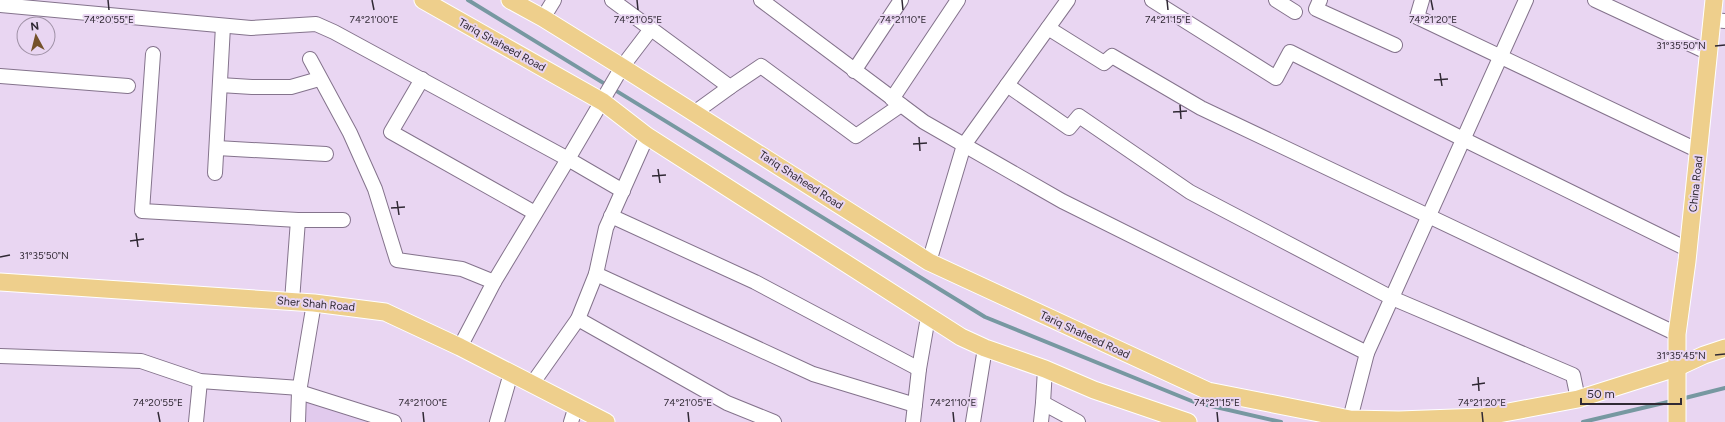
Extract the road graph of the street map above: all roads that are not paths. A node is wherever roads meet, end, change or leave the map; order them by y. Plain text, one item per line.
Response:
1 (423, 0) edge
2 (510, 0) edge
3 (554, 0) edge
4 (612, 0) edge
5 (761, 0) edge
6 (901, 0) edge
7 (958, 0) edge
8 (1068, 0) edge
9 (1152, 0) edge
10 (1276, 0) edge
11 (1320, 0) edge
12 (1422, 0) edge
13 (1526, 0) edge
14 (1594, 0) edge
15 (1714, 0) edge
16 (24, 4) edge
17 (0, 5) edge
18 (1295, 12) dead end
19 (543, 18) junction
20 (1719, 20) edge
21 (223, 26) junction
22 (1048, 28) junction
23 (651, 29) junction
24 (1395, 45) dead end
25 (1709, 53) junction
26 (153, 54) dead end
27 (1500, 58) junction
28 (310, 59) dead end
29 (621, 70) junction
30 (854, 71) junction
31 (0, 76) edge
32 (319, 79) junction
33 (422, 79) junction
34 (220, 85) junction
35 (1007, 85) junction
36 (128, 86) dead end
37 (730, 88) junction
38 (604, 100) junction
39 (897, 102) junction
40 (694, 113) junction
41 (647, 136) junction
42 (1463, 139) junction
43 (964, 145) junction
44 (216, 148) junction
45 (1699, 151) junction
46 (326, 154) dead end
47 (568, 159) junction
48 (215, 173) dead end
49 (623, 191) junction
50 (535, 213) junction
51 (611, 216) junction
52 (1428, 217) junction
53 (298, 220) junction
54 (344, 220) dead end
55 (1688, 250) junction
56 (929, 262) junction
57 (596, 274) junction
58 (0, 282) edge
59 (494, 282) junction
60 (1392, 298) junction
61 (292, 301) junction
62 (314, 303) junction
63 (928, 317) junction
64 (578, 319) junction
65 (1677, 334) junction
66 (460, 348) junction
67 (985, 348) junction
68 (1725, 348) edge
69 (1367, 354) junction
70 (0, 356) edge
71 (919, 369) junction
72 (1045, 369) junction
73 (511, 373) junction
74 (1676, 375) junction
75 (200, 381) junction
76 (532, 384) junction
77 (300, 390) junction
78 (1578, 399) junction
79 (1043, 403) junction
80 (914, 405) junction
81 (573, 414) edge
82 (1677, 417) edge
83 (1350, 418) junction
84 (196, 422) edge
85 (298, 422) edge
86 (394, 422) edge
87 (497, 422) edge
88 (606, 422) edge
89 (774, 422) edge
90 (913, 422) edge
91 (973, 422) edge
92 (1041, 422) edge
93 (1078, 422) edge
94 (1188, 422) edge

1 - 38 main road, Tariq Shaheed Road
2 - 19 main road, Tariq Shaheed Road
3 - 19 street
4 - 23 street
5 - 30 street
6 - 30 street
7 - 39 street
8 - 22 street
9 - 42 street
10 - 18 street
11 - 24 street
12 - 27 street
13 - 27 street
14 - 25 street
15 - 20 main road, China Road
16 - 17 street
16 - 21 street
19 - 29 main road, Tariq Shaheed Road
20 - 25 main road, China Road
21 - 33 street
21 - 34 street
22 - 35 street
22 - 52 street
23 - 29 street
23 - 37 street
25 - 45 main road, China Road
26 - 53 street
27 - 42 street
27 - 45 street
28 - 32 street
29 - 38 street
29 - 40 main road, Tariq Shaheed Road
30 - 39 street
31 - 36 street
32 - 34 street
32 - 59 street
33 - 47 street
33 - 50 street
34 - 44 street
35 - 43 street
35 - 60 street
37 - 39 street
37 - 40 street
38 - 41 main road, Tariq Shaheed Road
38 - 47 street
39 - 43 street
40 - 56 main road, Tariq Shaheed Road
41 - 49 street
41 - 63 main road, Tariq Shaheed Road
42 - 52 street
42 - 55 street
43 - 56 street
43 - 69 street
44 - 46 street
44 - 48 street
45 - 55 main road, China Road
47 - 49 street
47 - 50 street
49 - 51 street
50 - 59 street
51 - 57 street
51 - 71 street
52 - 60 street
52 - 65 street
53 - 54 street
53 - 61 street
55 - 65 main road, China Road
56 - 83 main road, Tariq Shaheed Road
57 - 64 street
57 - 80 street
58 - 61 main road, Sher Shah Road
59 - 66 street
60 - 69 street
60 - 78 street
61 - 62 main road, Sher Shah Road
62 - 66 main road, Sher Shah Road
62 - 77 street
63 - 67 main road, Tariq Shaheed Road
63 - 71 street
64 - 76 street
64 - 89 street
65 - 74 main road, China Road
66 - 73 main road, Sher Shah Road
67 - 72 main road, Tariq Shaheed Road
67 - 91 street
68 - 74 main road, Tariq Shaheed Road
69 - 83 street
70 - 75 street
71 - 80 street
72 - 79 street
72 - 94 main road, Tariq Shaheed Road
73 - 76 main road, Sher Shah Road
73 - 87 street
74 - 78 main road, Tariq Shaheed Road
74 - 82 main road, China Road
75 - 77 street
75 - 84 street
76 - 81 main road, Sher Shah Road
77 - 85 street
77 - 86 street
78 - 83 main road, Tariq Shaheed Road
79 - 92 street
79 - 93 street
80 - 90 street
81 - 88 main road, Sher Shah Road

